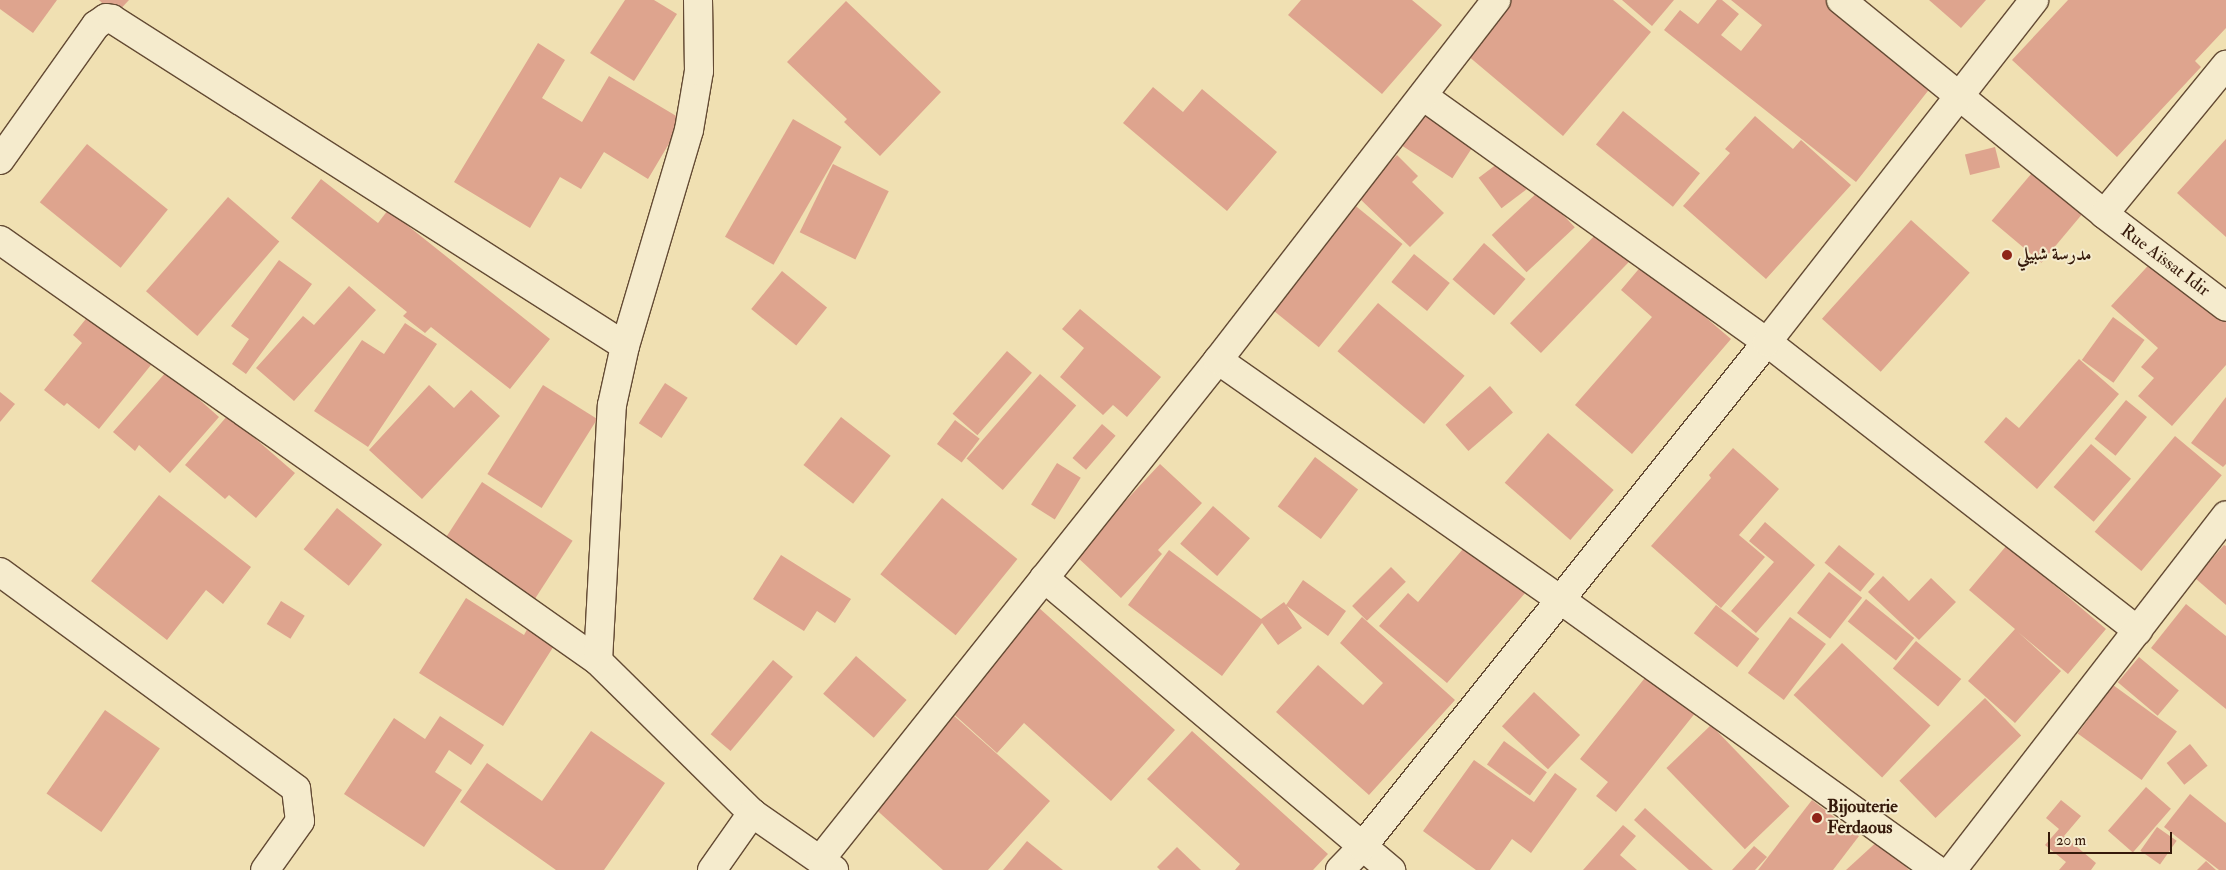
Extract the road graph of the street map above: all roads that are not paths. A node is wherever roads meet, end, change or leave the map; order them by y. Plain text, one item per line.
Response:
1 (698, 0) edge
2 (1496, 0) edge
3 (1841, 0) edge
4 (2034, 0) edge
5 (2226, 65) edge
6 (1423, 96) junction
7 (1959, 96) junction
8 (0, 160) edge
9 (2104, 214) junction
10 (0, 240) edge
11 (2226, 307) edge
12 (1767, 342) junction
13 (624, 346) junction
14 (1218, 360) junction
15 (2226, 516) edge
16 (0, 572) edge
17 (1044, 578) junction
18 (1561, 600) junction
19 (2138, 630) junction
20 (598, 661) junction
21 (752, 813) junction
22 (1362, 847) junction
23 (827, 865) edge
24 (266, 870) edge
25 (712, 870) edge
26 (1340, 870) edge
27 (1391, 870) edge
28 (1937, 870) edge
29 (1952, 870) edge

1 - 13 street
2 - 6 street
3 - 7 street, Rue Aïssat Idir
4 - 7 street
5 - 9 street
6 - 12 street
6 - 14 street
7 - 9 street, Rue Aïssat Idir
7 - 12 street
8 - 13 street
9 - 11 street, Rue Aïssat Idir
10 - 20 street
12 - 18 street
12 - 19 street
13 - 20 street
14 - 17 street
14 - 18 street
15 - 19 street
16 - 24 street
17 - 22 street
17 - 23 street
18 - 22 street
18 - 28 street
19 - 29 street
20 - 21 street
21 - 23 street
21 - 25 street
22 - 26 street
22 - 27 street

